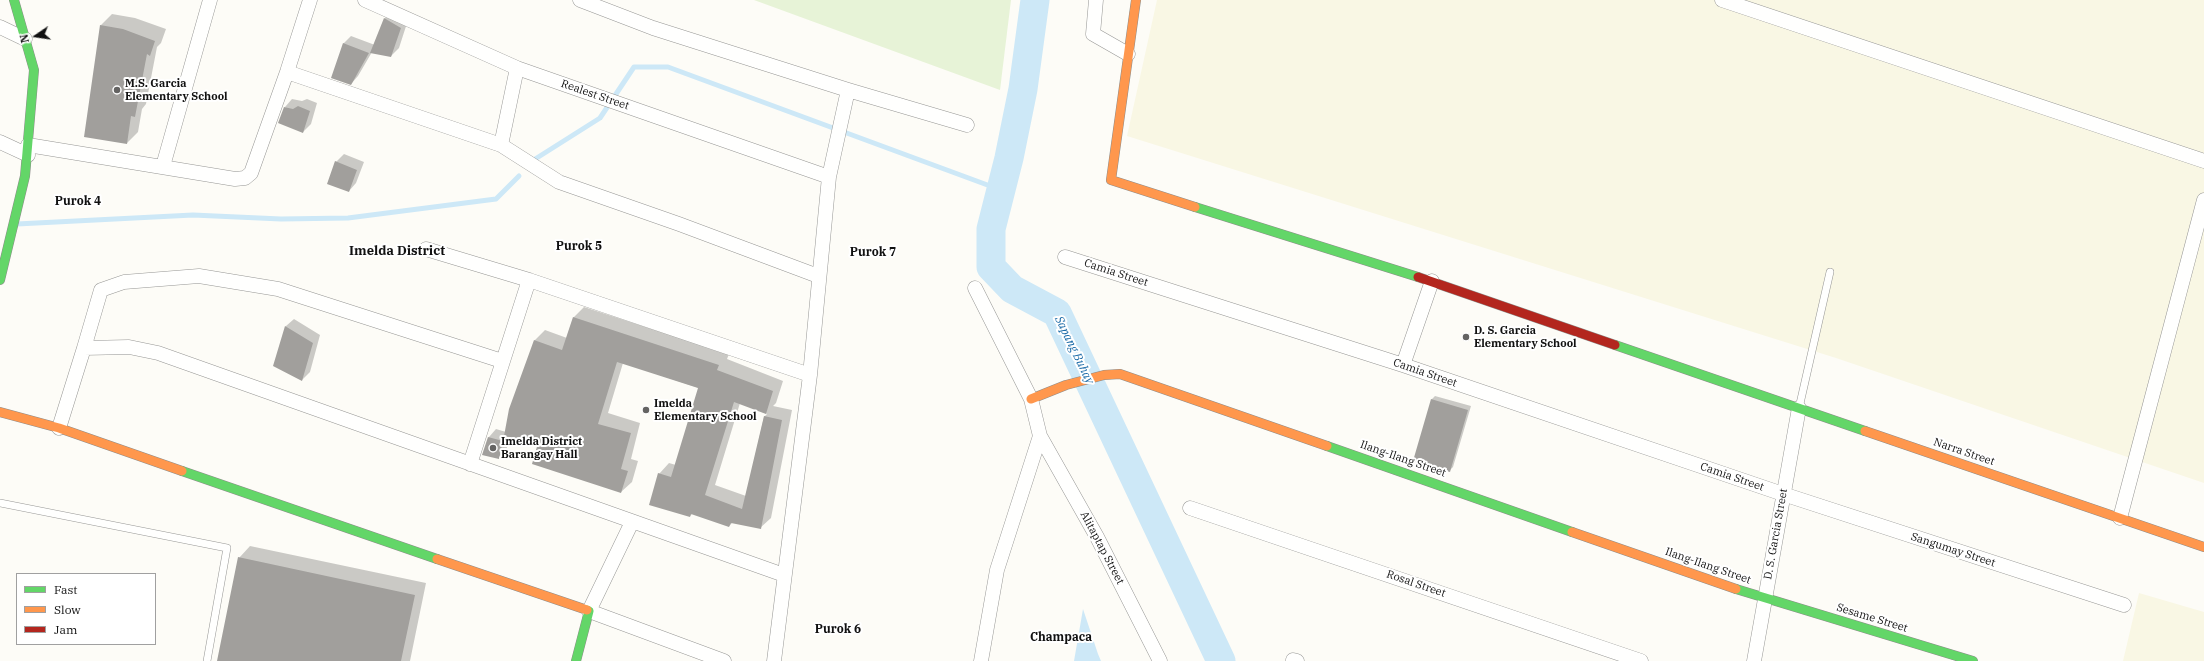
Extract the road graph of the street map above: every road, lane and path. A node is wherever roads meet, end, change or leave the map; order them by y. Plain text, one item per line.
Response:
1 (14, 0) edge
2 (210, 0) edge
3 (310, 0) edge
4 (365, 0) edge
5 (580, 0) edge
6 (1096, 0) edge
7 (1136, 0) edge
8 (1722, 0) edge
9 (0, 27) edge
10 (25, 38) junction
11 (1128, 54) junction
12 (516, 68) junction
13 (287, 72) junction
14 (848, 90) junction
15 (967, 125) dead end
16 (0, 142) edge
17 (501, 145) junction
18 (28, 150) junction
19 (2204, 161) edge
20 (163, 166) junction
21 (829, 177) junction
22 (2204, 200) edge
23 (426, 249) dead end
24 (1065, 257) dead end
25 (1830, 272) dead end
26 (818, 276) junction
27 (0, 280) edge
28 (529, 280) junction
29 (1432, 281) junction
30 (975, 288) dead end
31 (84, 348) junction
32 (502, 361) junction
33 (1402, 365) junction
34 (810, 375) junction
35 (1031, 399) junction
36 (1799, 408) junction
37 (0, 412) edge
38 (59, 428) junction
39 (1040, 436) junction
40 (470, 464) junction
41 (1783, 494) junction
42 (0, 503) edge
43 (1190, 508) dead end
44 (2120, 518) junction
45 (632, 522) junction
46 (2204, 546) edge
47 (784, 575) junction
48 (1765, 599) junction
49 (2124, 605) dead end
50 (589, 611) junction
51 (207, 661) edge
52 (576, 661) edge
53 (724, 661) edge
54 (774, 661) edge
55 (982, 661) edge
56 (1160, 661) edge
57 (1641, 661) edge
58 (1754, 661) edge
59 (1973, 661) edge

1 - 10 street
2 - 20 street
3 - 13 street
4 - 12 street, Realest Street
5 - 14 street
6 - 11 street
7 - 11 street
8 - 19 street
9 - 10 street
10 - 18 street
11 - 29 street, Narra Street
12 - 17 street
12 - 21 street, Realest Street
13 - 17 street
13 - 20 street
14 - 15 street
14 - 21 street
16 - 18 street
17 - 26 street
18 - 20 street
18 - 27 street
21 - 26 street
22 - 44 street
23 - 28 street
24 - 33 street, Camia Street
25 - 36 lane
26 - 34 street
28 - 32 street
28 - 34 street
29 - 33 street
29 - 36 street, Narra Street
30 - 35 street, Alitaptap Street
31 - 32 street
31 - 38 street
31 - 40 street
32 - 40 street
33 - 41 street, Camia Street
34 - 47 street
35 - 39 street, Alitaptap Street
35 - 48 street, Ilang-Ilang Street
36 - 41 street, D. S. Garcia Street
36 - 44 street, Narra Street
37 - 38 street
38 - 50 street
39 - 55 street
39 - 56 street, Alitaptap Street
40 - 45 street
41 - 48 street, D. S. Garcia Street
41 - 49 street, Sangumay Street
42 - 51 lane
43 - 57 street, Rosal Street
44 - 46 street, Narra Street
45 - 47 street
45 - 50 street
47 - 54 street
48 - 58 street, D. S. Garcia Street
48 - 59 street, Sesame Street
50 - 52 street
50 - 53 street

